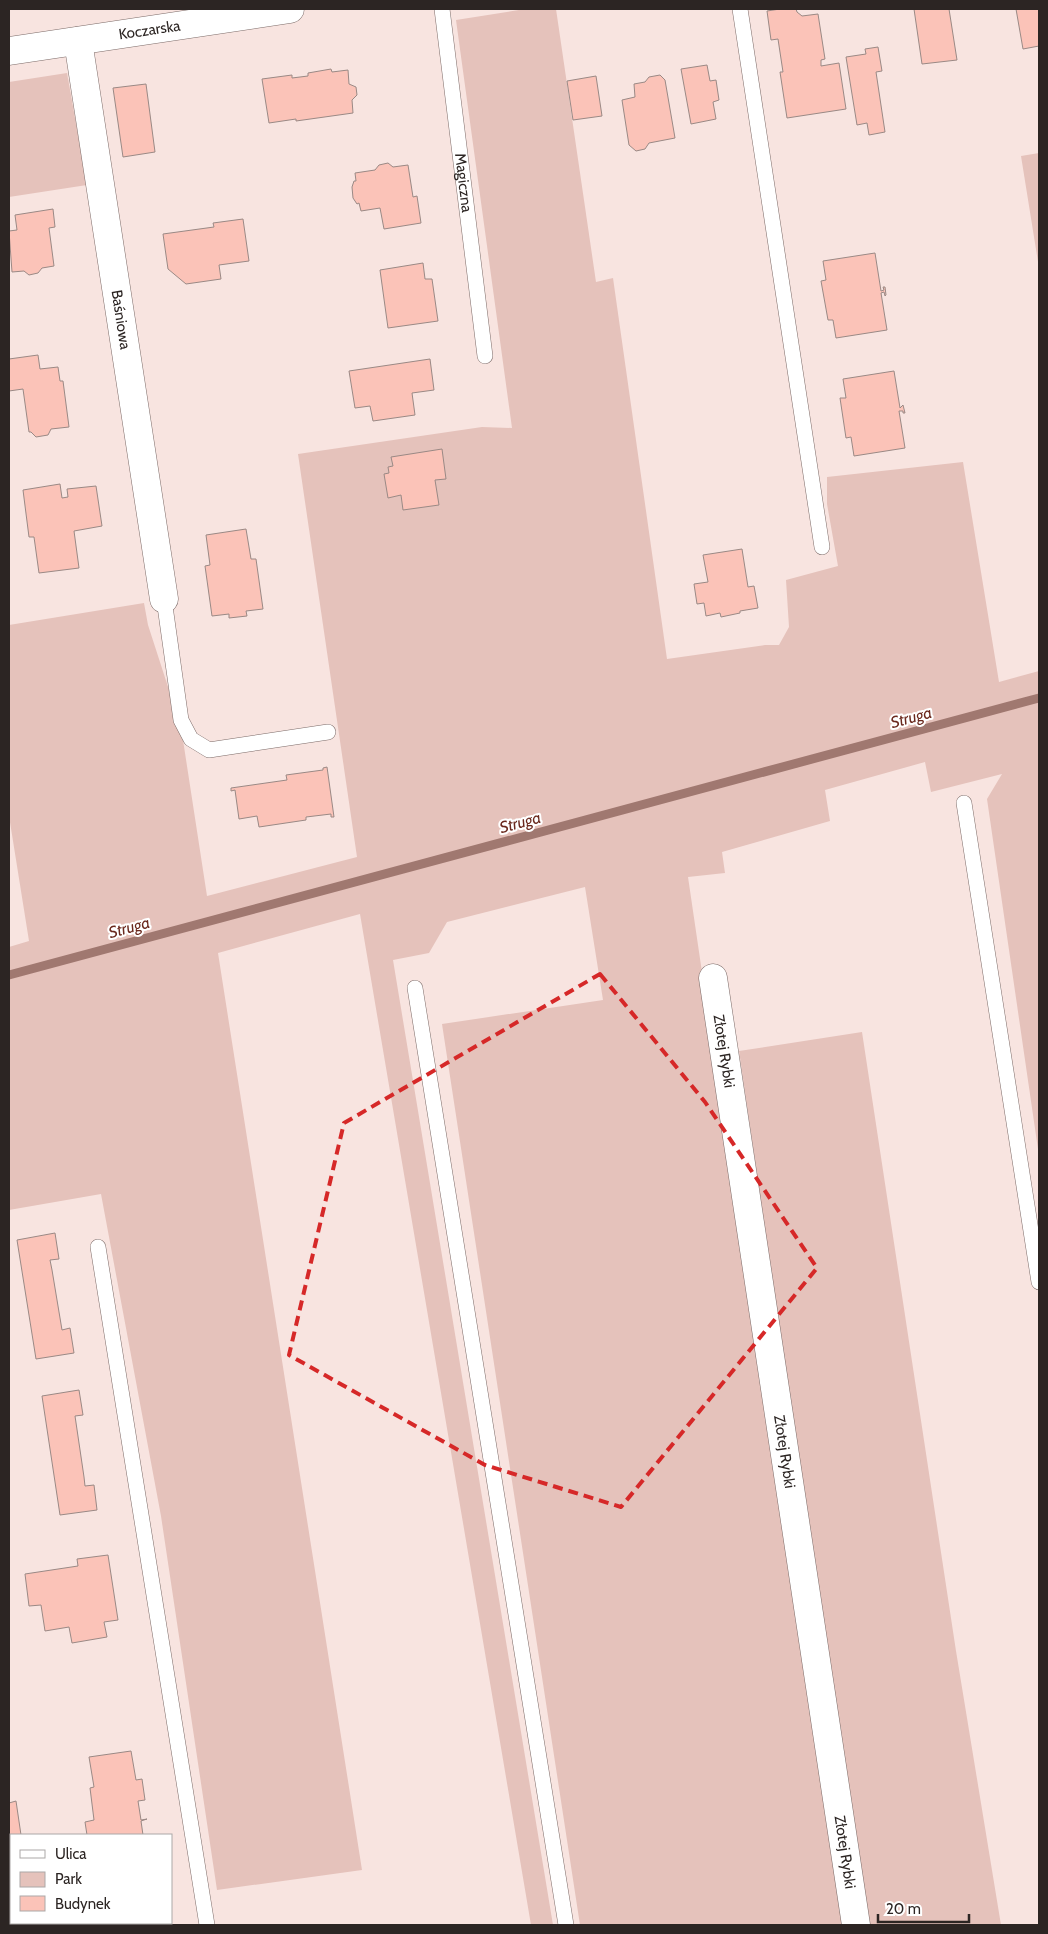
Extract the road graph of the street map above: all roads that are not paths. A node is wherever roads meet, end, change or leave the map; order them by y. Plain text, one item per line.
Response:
1 (290, 9) edge
2 (442, 9) edge
3 (740, 9) edge
4 (78, 41) junction
5 (9, 51) edge
6 (486, 356) dead end
7 (822, 547) dead end
8 (164, 599) joint
9 (328, 732) dead end
10 (964, 803) dead end
11 (713, 978) dead end
12 (415, 988) dead end
13 (98, 1248) dead end
14 (1039, 1282) edge
15 (207, 1925) edge
16 (566, 1925) edge
17 (856, 1925) edge

1 - 4 street, Koczarska
2 - 6 lane, Magiczna
3 - 7 lane
4 - 5 street, Koczarska
4 - 8 street, Baśniowa
8 - 9 lane
10 - 14 lane
11 - 17 street, Złotej Rybki
12 - 16 lane
13 - 15 lane

